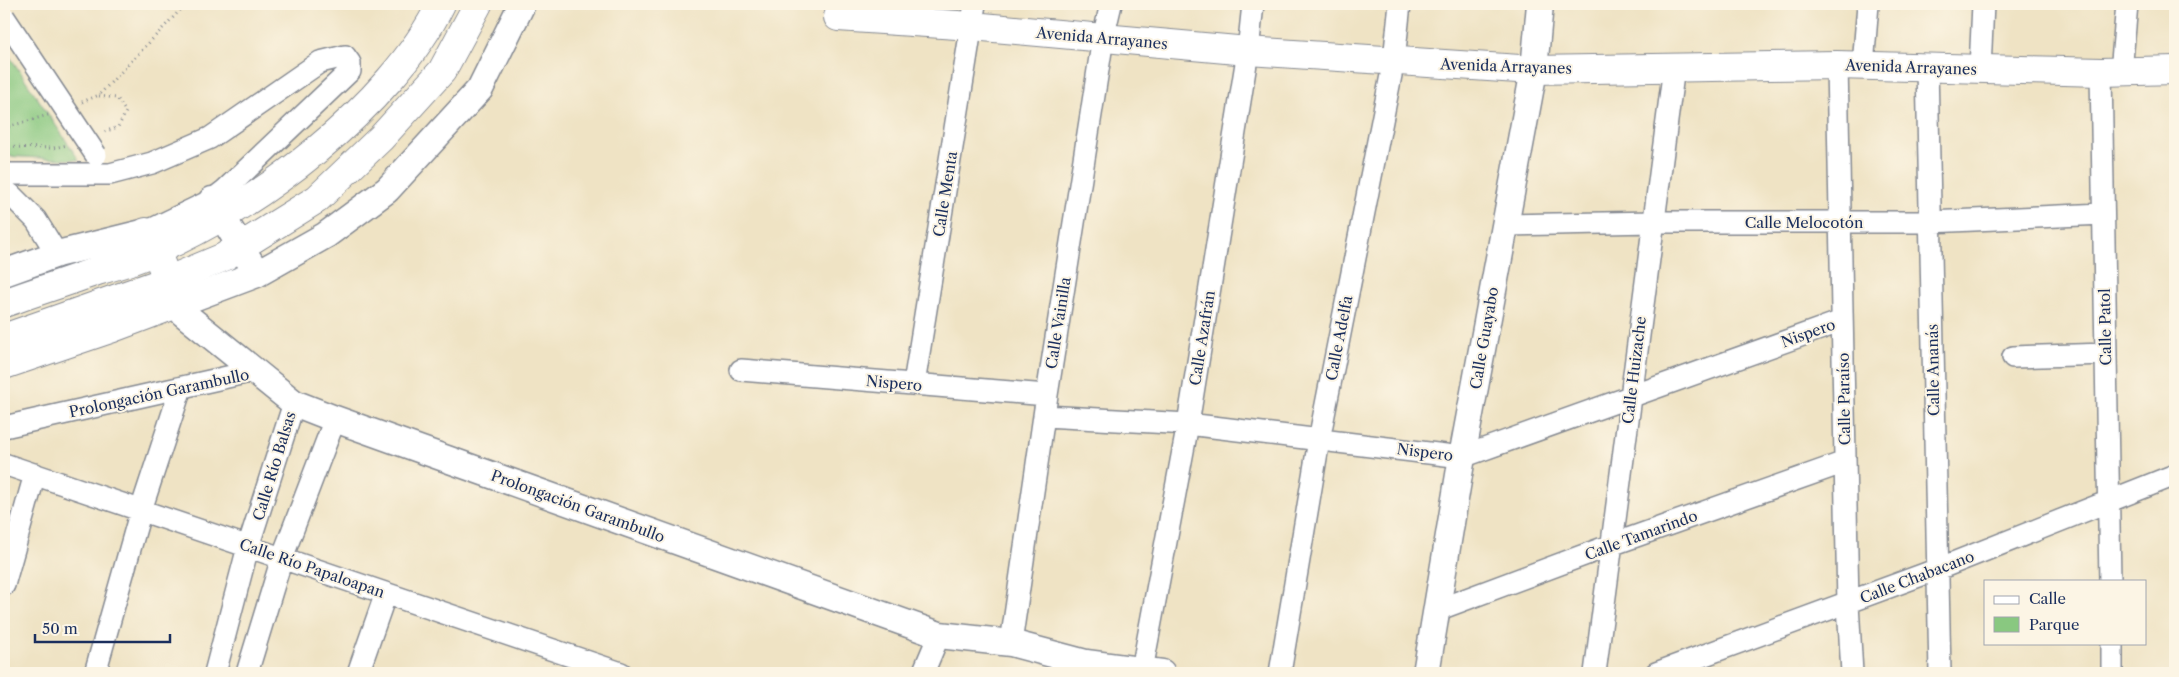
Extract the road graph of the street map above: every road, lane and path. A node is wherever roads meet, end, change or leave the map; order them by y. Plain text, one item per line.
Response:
1 (186, 4) edge
2 (440, 4) edge
3 (478, 4) edge
4 (522, 4) edge
5 (1111, 4) edge
6 (1253, 4) edge
7 (1400, 4) edge
8 (1540, 4) edge
9 (1868, 4) edge
10 (1983, 4) edge
11 (2127, 4) edge
12 (974, 15) edge
13 (4, 17) edge
14 (838, 17) dead end
15 (1104, 38) junction
16 (1248, 51) junction
17 (1394, 60) junction
18 (1850, 65) junction
19 (1674, 67) junction
20 (1927, 67) junction
21 (1980, 69) junction
22 (1534, 70) junction
23 (2175, 70) edge
24 (2111, 72) junction
25 (73, 105) dead end
26 (56, 112) dead end
27 (4, 128) edge
28 (4, 174) edge
29 (110, 174) junction
30 (4, 194) edge
31 (217, 207) junction
32 (2103, 214) junction
33 (1840, 221) junction
34 (1653, 222) junction
35 (1930, 222) junction
36 (1504, 225) junction
37 (151, 241) junction
38 (241, 246) junction
39 (57, 254) junction
40 (4, 273) edge
41 (257, 274) junction
42 (173, 292) junction
43 (4, 303) edge
44 (1842, 321) junction
45 (4, 338) edge
46 (2106, 354) junction
47 (2013, 357) dead end
48 (4, 364) edge
49 (742, 370) dead end
50 (254, 371) junction
51 (914, 384) junction
52 (181, 388) junction
53 (1630, 398) junction
54 (294, 403) junction
55 (1046, 405) junction
56 (335, 419) junction
57 (1188, 424) junction
58 (4, 427) edge
59 (1319, 440) junction
60 (1462, 457) junction
61 (1845, 462) junction
62 (4, 464) edge
63 (35, 474) junction
64 (2175, 475) edge
65 (2109, 501) junction
66 (142, 510) junction
67 (1611, 545) junction
68 (248, 547) junction
69 (282, 558) junction
70 (1938, 570) junction
71 (2110, 580) edge
72 (4, 585) edge
73 (386, 593) junction
74 (1848, 604) junction
75 (1437, 610) junction
76 (939, 635) junction
77 (1010, 643) junction
78 (2112, 644) edge
79 (1084, 668) edge
80 (1152, 672) edge
81 (95, 673) edge
82 (215, 673) edge
83 (247, 673) edge
84 (358, 673) edge
85 (621, 673) edge
86 (923, 673) edge
87 (1280, 673) edge
88 (1426, 673) edge
89 (1594, 673) edge
90 (1656, 673) edge
91 (1852, 673) edge
92 (1940, 673) edge
93 (2112, 673) edge

1 - 25 path
2 - 31 main road
3 - 38 main road
4 - 41 street
5 - 15 street, Calle Vainilla
6 - 16 street, Calle Azafrán
7 - 17 street, Calle Adelfa
8 - 22 street, Calle Guayabo
9 - 18 street, Calle Paraíso
10 - 21 street
11 - 24 street, Calle Patol
12 - 14 main road, Avenida Arrayanes
12 - 15 main road, Avenida Arrayanes
12 - 51 street, Calle Menta
13 - 29 street, bridge
15 - 16 main road, Avenida Arrayanes
15 - 55 street, Calle Vainilla
16 - 17 main road, Avenida Arrayanes
16 - 57 street, Calle Azafrán
17 - 22 main road, Avenida Arrayanes
17 - 59 street, Calle Adelfa
18 - 19 main road, Avenida Arrayanes
18 - 20 main road, Avenida Arrayanes
18 - 33 street, Calle Paraíso
19 - 22 main road, Avenida Arrayanes
19 - 34 street, Calle Huizache
20 - 21 main road, Avenida Arrayanes
20 - 35 street, Calle Ananás
21 - 24 main road, Avenida Arrayanes
22 - 36 street, Calle Guayabo
23 - 24 main road, Avenida Arrayanes
24 - 32 street, Calle Patol
26 - 27 path
28 - 29 street
29 - 31 street
30 - 39 street
31 - 37 main road
31 - 38 street
32 - 35 street, Calle Melocotón
32 - 46 street, Calle Patol
33 - 34 street, Calle Melocotón
33 - 35 street, Calle Melocotón
33 - 44 street, Calle Paraíso
34 - 36 street, Calle Melocotón
34 - 53 street, Calle Huizache
35 - 70 street, Calle Ananás
36 - 60 street, Calle Guayabo
37 - 39 street
37 - 42 main road
37 - 43 main road
38 - 41 street
38 - 42 main road
39 - 40 street
41 - 42 street
42 - 45 main road
42 - 48 main road
42 - 50 street
44 - 53 street, Nispero
44 - 61 street, Calle Paraíso
46 - 47 street
46 - 65 street, Calle Patol
49 - 51 street, Nispero
50 - 52 street, Prolongación Garambullo
50 - 54 street, Prolongación Garambullo
51 - 55 street, Nispero
52 - 58 street, Prolongación Garambullo
52 - 66 street
53 - 60 street, Nispero
53 - 67 street, Calle Huizache
54 - 56 street, Prolongación Garambullo
54 - 68 street, Calle Río Balsas
55 - 57 street, Nispero
55 - 77 street, Calle Vainilla
56 - 69 street
56 - 76 street, Prolongación Garambullo
57 - 59 street, Nispero
57 - 80 street, Calle Azafrán
59 - 60 street, Nispero
59 - 87 street, Calle Adelfa
60 - 75 street, Calle Guayabo
61 - 67 street, Calle Tamarindo
61 - 74 street, Calle Paraíso
62 - 63 street, Calle Río Papaloapan
63 - 66 street, Calle Río Papaloapan
63 - 72 street
64 - 65 street, Calle Chabacano
65 - 70 street, Calle Chabacano
65 - 71 street, Calle Patol
66 - 68 street, Calle Río Papaloapan
66 - 81 street
67 - 75 street, Calle Tamarindo
67 - 89 street, Calle Huizache
68 - 69 street, Calle Río Papaloapan
68 - 82 street, Calle Río Balsas
69 - 73 street, Calle Río Papaloapan
69 - 83 street
70 - 74 street, Calle Chabacano
70 - 92 street, Calle Ananás
73 - 84 street
73 - 85 street, Calle Río Papaloapan
74 - 90 street, Calle Chabacano
74 - 91 street, Calle Paraíso
75 - 88 street, Calle Guayabo
76 - 77 street, Prolongación Garambullo
76 - 86 street
77 - 79 street, Prolongación Garambullo
78 - 93 street
79 - 80 street, Prolongación Garambullo

